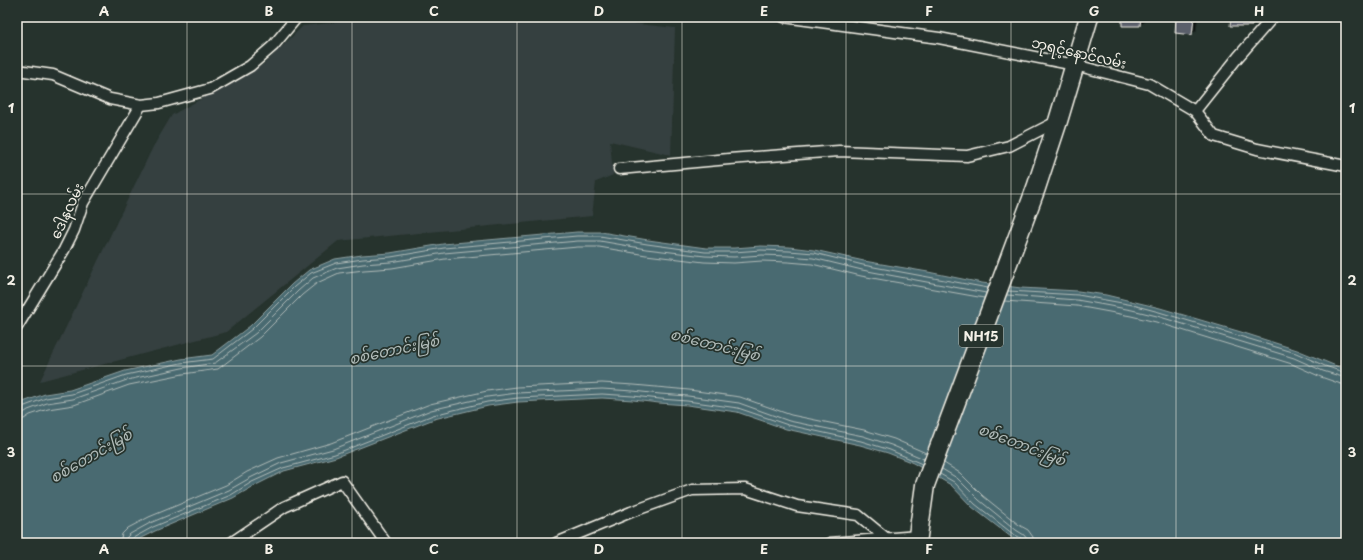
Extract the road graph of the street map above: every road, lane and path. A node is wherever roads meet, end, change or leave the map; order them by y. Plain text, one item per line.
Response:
1 (297, 17) edge
2 (784, 17) edge
3 (1089, 17) edge
4 (1273, 17) edge
5 (1075, 65) junction
6 (17, 70) edge
7 (141, 105) junction
8 (1195, 111) junction
9 (1058, 121) junction
10 (1346, 166) edge
11 (619, 169) dead end
12 (17, 327) edge
13 (917, 540) edge
14 (887, 541) edge
15 (231, 543) edge
16 (386, 543) edge
17 (557, 543) edge
18 (830, 543) edge

1 - 7 street
2 - 5 street, ဘုရင့်နောင်လမ်း
3 - 5 highway, NH15
4 - 8 street
5 - 8 street, ဘုရင့်နောင်လမ်း
5 - 9 highway, NH15
6 - 7 street
7 - 12 street, ဒေါနလမ်း
8 - 10 street, ဘုရင့်နောင်လမ်း
9 - 11 street
9 - 13 highway, NH15
13 - 14 street
14 - 17 street
14 - 18 street
15 - 16 street

